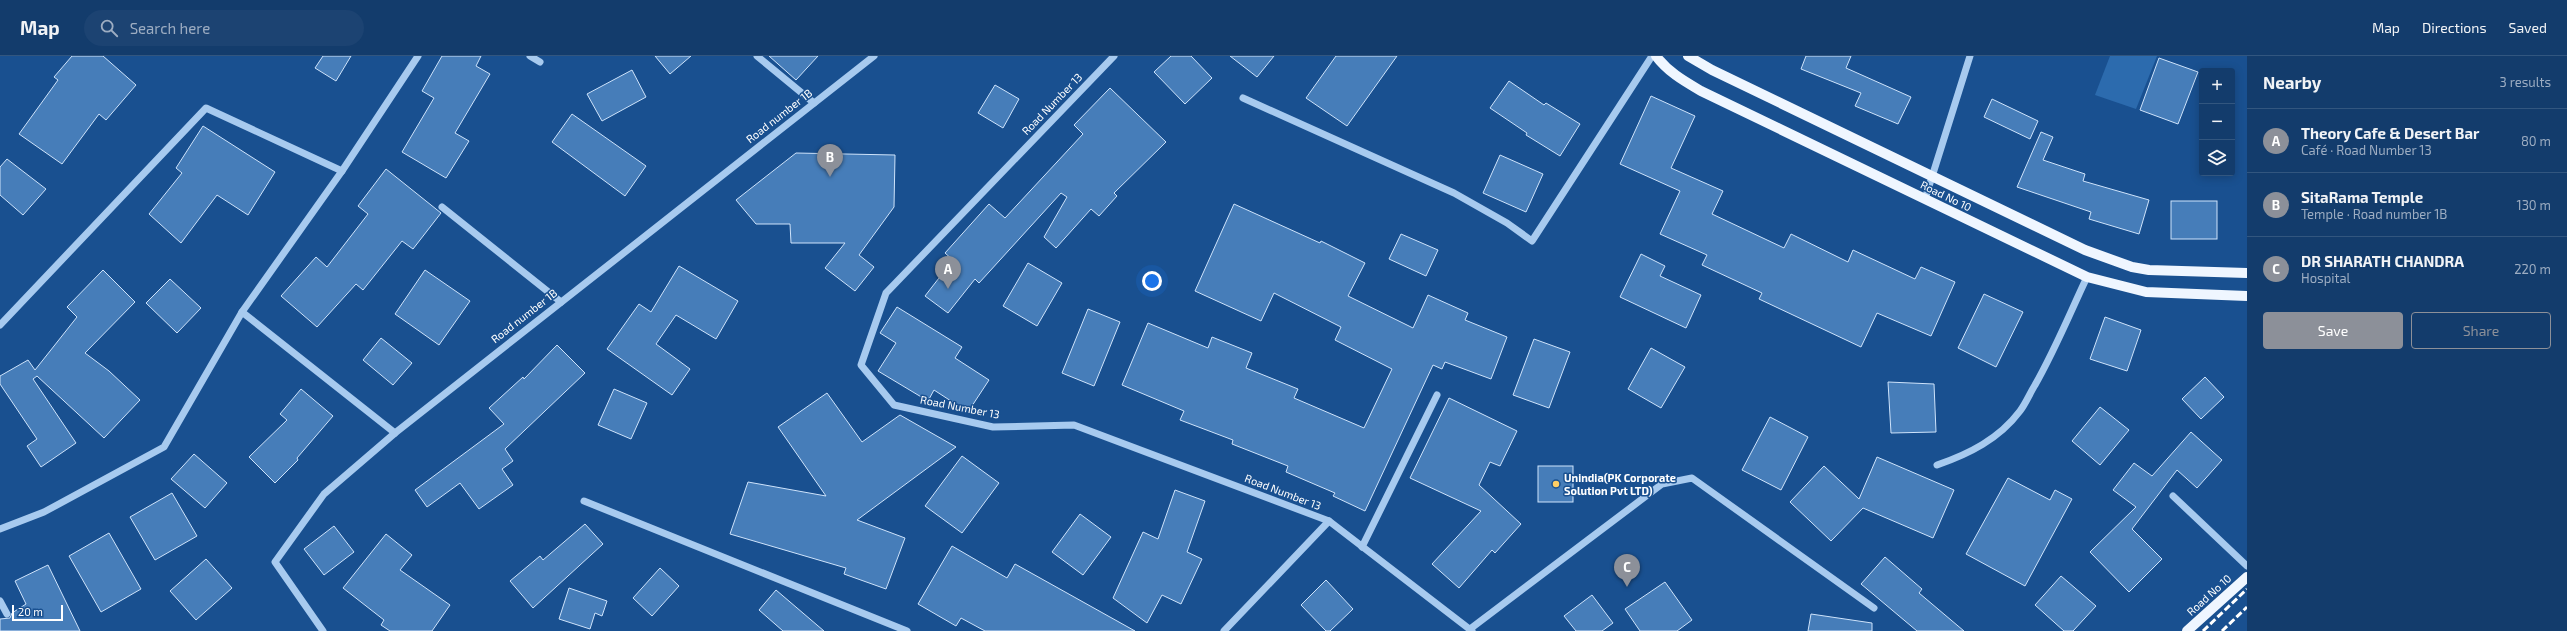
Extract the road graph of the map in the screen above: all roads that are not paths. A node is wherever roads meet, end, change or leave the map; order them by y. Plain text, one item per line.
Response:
1 (418, 56) edge
2 (530, 56) edge
3 (757, 56) edge
4 (874, 56) edge
5 (1114, 56) edge
6 (1652, 56) edge
7 (1656, 56) edge
8 (1688, 56) edge
9 (1970, 56) edge
10 (540, 62) dead end
11 (1243, 98) dead end
12 (814, 103) junction
13 (342, 171) junction
14 (1932, 177) junction
15 (1925, 199) junction
16 (442, 207) dead end
17 (2247, 273) edge
18 (2088, 278) junction
19 (2247, 296) edge
20 (561, 302) junction
21 (242, 312) junction
22 (0, 325) edge
23 (1437, 395) dead end
24 (395, 432) junction
25 (1937, 465) dead end
26 (2173, 496) dead end
27 (584, 501) dead end
28 (1329, 521) junction
29 (0, 529) edge
30 (1362, 547) junction
31 (2247, 566) edge
32 (2247, 577) edge
33 (0, 601) edge
34 (1874, 608) dead end
35 (7, 614) dead end
36 (1471, 630) edge
37 (323, 631) edge
38 (907, 631) edge
39 (1224, 631) edge
40 (2187, 631) edge

1 - 13 street
2 - 10 street
3 - 12 street
4 - 12 street, Road number 1B
5 - 28 street, Road Number 13
6 - 11 street
7 - 15 main road, Road No 10
8 - 14 main road, Road No 10
9 - 14 street
12 - 20 street, Road number 1B
13 - 21 street
13 - 22 street
14 - 15 street
14 - 17 main road, Road No 10
15 - 18 main road, Road No 10
16 - 20 street
18 - 19 main road, Road No 10
18 - 25 street
20 - 24 street, Road number 1B
21 - 24 street
21 - 29 street
23 - 30 street
24 - 37 street, Road number 1B
26 - 31 street
27 - 38 street
28 - 30 street, Road Number 13
28 - 39 street
30 - 36 street, Road Number 13
32 - 40 main road, Road No 10
33 - 35 street
34 - 36 street

